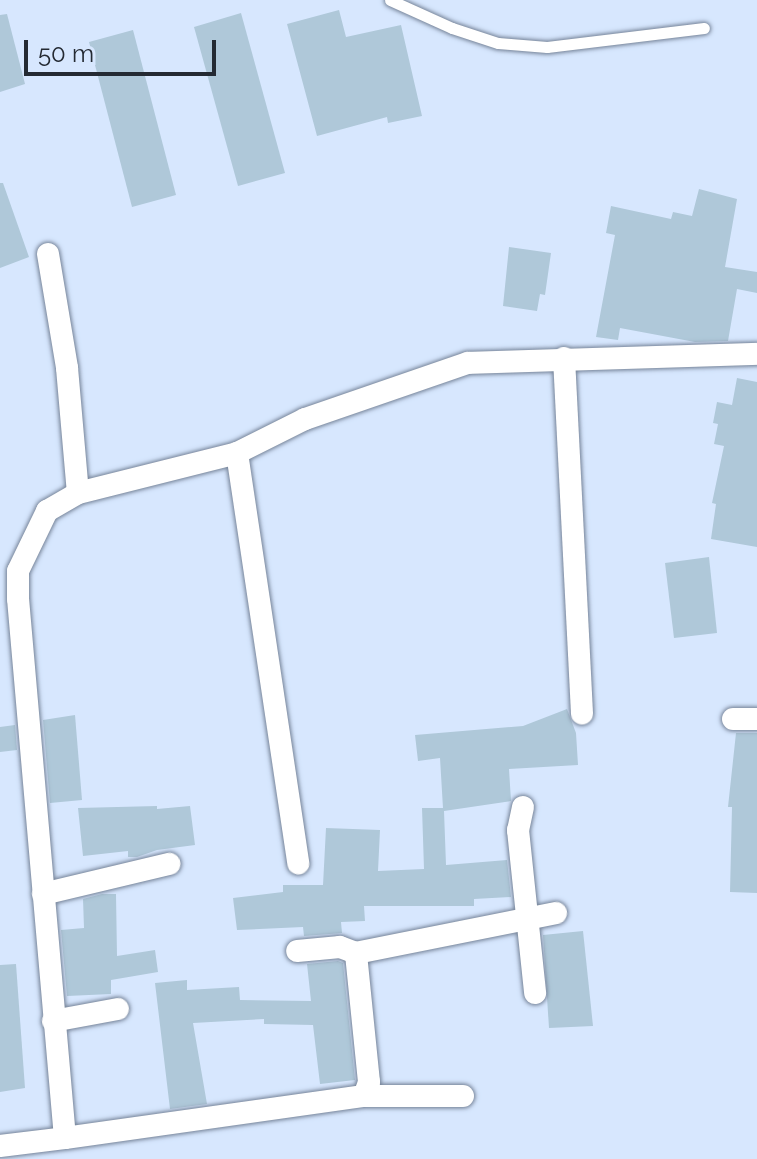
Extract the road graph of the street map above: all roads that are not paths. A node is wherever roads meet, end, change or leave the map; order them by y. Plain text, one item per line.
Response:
1 (390, 0) edge
2 (704, 28) dead end
3 (48, 254) dead end
4 (757, 354) edge
5 (564, 358) junction
6 (237, 453) junction
7 (78, 493) junction
8 (582, 714) dead end
9 (733, 719) dead end
10 (757, 719) edge
11 (523, 807) dead end
12 (298, 863) dead end
13 (169, 864) dead end
14 (43, 894) junction
15 (556, 913) dead end
16 (526, 917) junction
17 (297, 951) dead end
18 (356, 953) junction
19 (535, 993) dead end
20 (118, 1009) dead end
21 (53, 1021) junction
22 (364, 1096) junction
23 (463, 1096) dead end
24 (65, 1138) junction
25 (0, 1146) edge

1 - 2 lane
3 - 7 street
4 - 5 street
5 - 6 street
5 - 8 street
6 - 7 street
6 - 12 street
7 - 14 street
9 - 10 street
11 - 16 street
13 - 14 street
14 - 21 street
15 - 16 street
16 - 18 street
16 - 19 street
17 - 18 street
18 - 22 street
20 - 21 street
21 - 24 street
22 - 23 street
22 - 24 street
24 - 25 street

